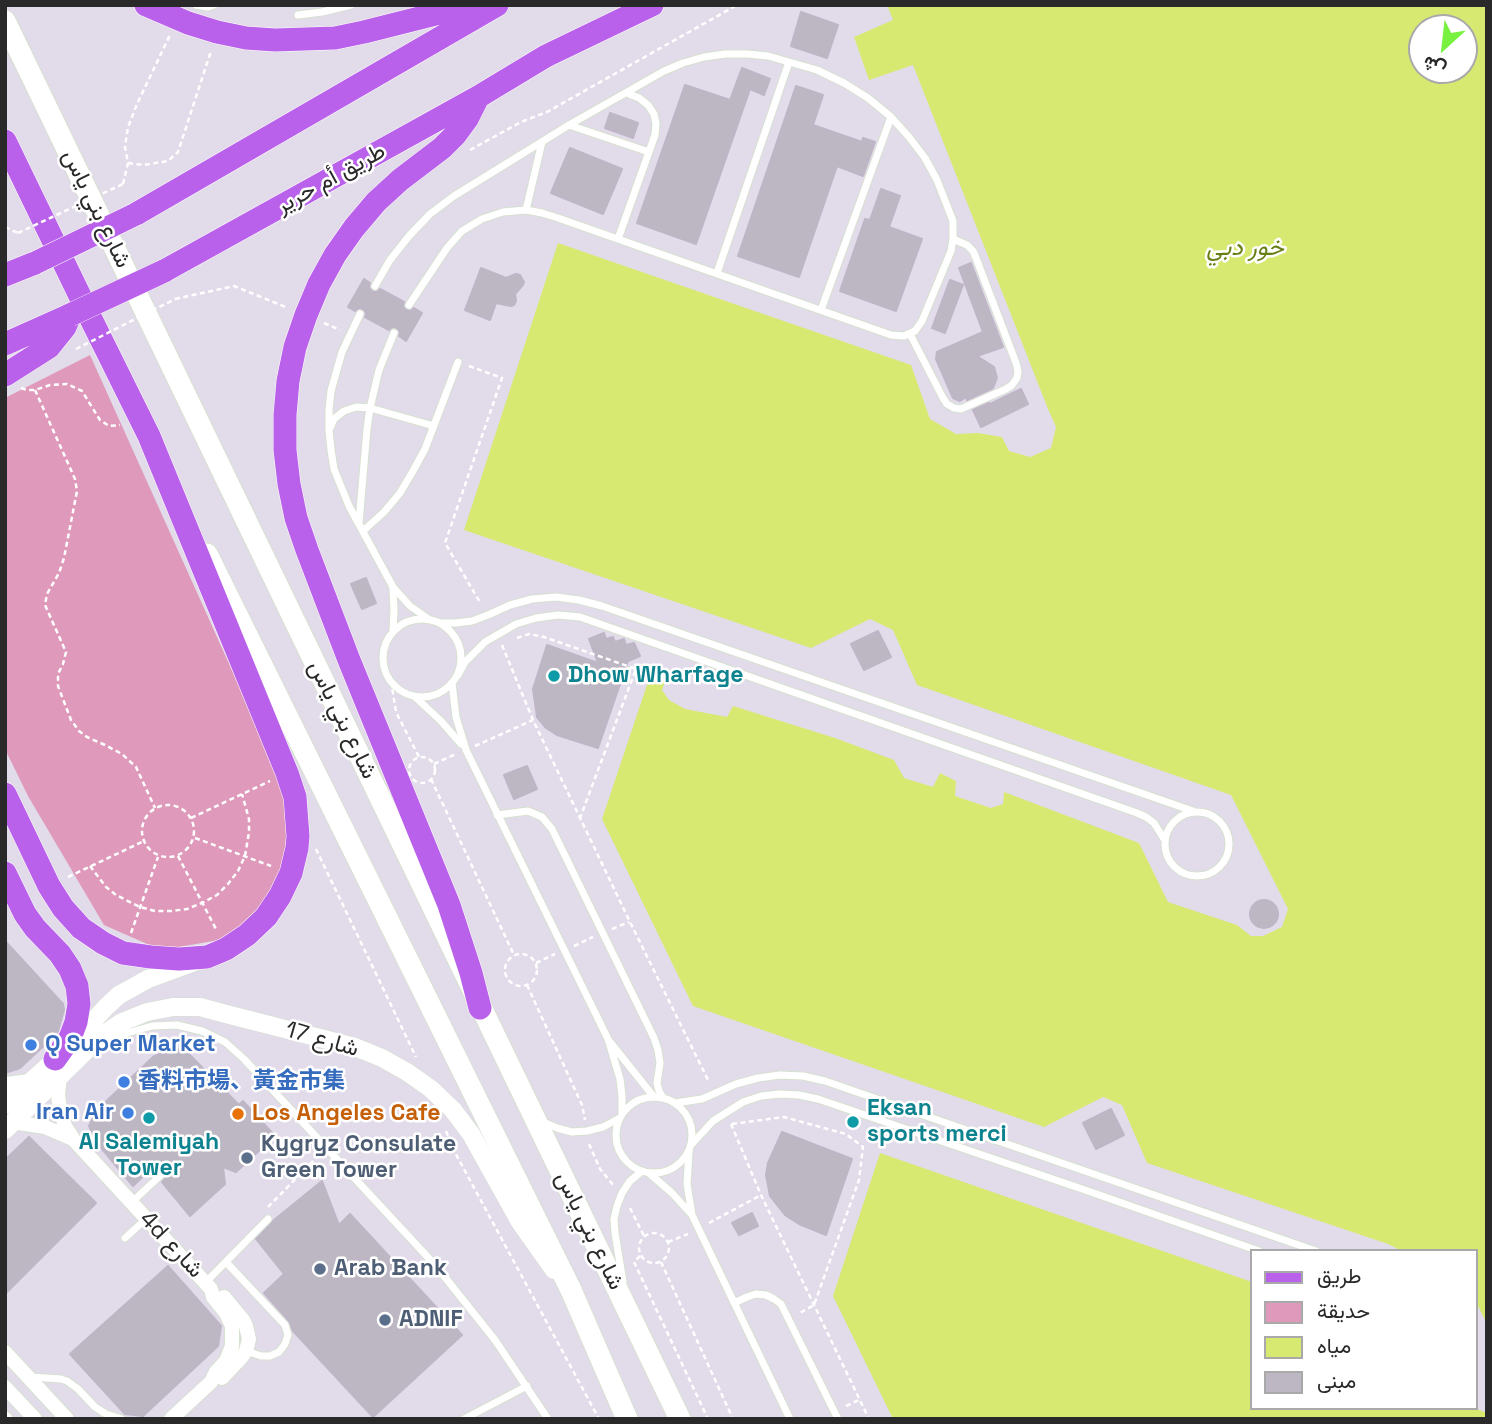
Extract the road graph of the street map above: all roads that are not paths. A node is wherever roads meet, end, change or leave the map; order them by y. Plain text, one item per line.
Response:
1 (146, 5) edge
2 (214, 5) edge
3 (351, 5) edge
4 (471, 5) edge
5 (497, 5) edge
6 (652, 5) edge
7 (187, 12) edge
8 (298, 15) dead end
9 (5, 21) edge
10 (789, 62) junction
11 (627, 93) junction
12 (478, 97) junction
13 (891, 117) junction
14 (569, 125) junction
15 (5, 141) edge
16 (542, 142) junction
17 (649, 152) junction
18 (526, 210) junction
19 (618, 239) junction
20 (953, 239) junction
21 (5, 261) edge
22 (35, 263) junction
23 (717, 274) junction
24 (5, 275) edge
25 (375, 286) dead end
26 (409, 305) dead end
27 (821, 310) junction
28 (360, 314) dead end
29 (70, 315) junction
30 (394, 333) dead end
31 (910, 334) junction
32 (5, 344) edge
33 (458, 362) road end
34 (10, 380) edge
35 (370, 408) junction
36 (434, 426) junction
37 (146, 430) junction
38 (329, 430) junction
39 (361, 527) junction
40 (393, 587) junction
41 (430, 620) junction
42 (440, 623) junction
43 (393, 632) junction
44 (458, 675) junction
45 (452, 683) junction
46 (857, 694) junction
47 (414, 696) junction
48 (851, 712) junction
49 (466, 750) junction
50 (5, 794) edge
51 (1193, 811) junction
52 (498, 815) junction
53 (1164, 839) junction
54 (5, 873) edge
55 (217, 953) junction
56 (480, 1008) junction
57 (608, 1039) junction
58 (63, 1067) junction
59 (31, 1081) junction
60 (5, 1084) edge
61 (654, 1097) junction
62 (663, 1098) junction
63 (676, 1103) junction
64 (5, 1105) edge
65 (531, 1112) junction
66 (620, 1116) junction
67 (9, 1126) edge
68 (74, 1140) junction
69 (690, 1149) junction
70 (641, 1172) junction
71 (1091, 1173) junction
72 (162, 1174) dead end
73 (650, 1174) junction
74 (1085, 1190) junction
75 (131, 1202) junction
76 (692, 1215) junction
77 (146, 1219) junction
78 (268, 1219) dead end
79 (125, 1238) dead end
80 (1253, 1249) edge
81 (1310, 1249) edge
82 (226, 1262) junction
83 (208, 1286) junction
84 (571, 1290) junction
85 (734, 1303) junction
86 (628, 1311) junction
87 (239, 1348) junction
88 (5, 1352) edge
89 (28, 1377) junction
90 (527, 1386) junction
91 (5, 1387) edge
92 (5, 1414) edge
93 (10, 1419) edge
94 (35, 1419) edge
95 (67, 1419) edge
96 (122, 1419) edge
97 (171, 1419) edge
98 (464, 1419) edge
99 (548, 1419) edge
100 (627, 1419) edge
101 (680, 1419) edge
102 (790, 1419) edge
103 (838, 1419) edge

1 - 7 main road
2 - 7 lane
3 - 8 lane
4 - 7 main road
5 - 22 main road, bridge
6 - 12 main road, طريق أم حرير
9 - 56 main road, شارع بني ياس
10 - 11 lane
10 - 13 lane
10 - 23 lane
11 - 14 lane
11 - 17 lane
12 - 29 main road, طريق أم حرير, bridge
12 - 56 main road
13 - 20 lane
13 - 27 lane
14 - 16 lane
14 - 17 lane
15 - 37 main road, شارع بني ياس
16 - 18 lane
16 - 25 lane
17 - 19 lane
18 - 19 lane
18 - 26 lane
19 - 23 lane
20 - 31 lane
20 - 31 lane
21 - 22 main road
22 - 24 main road
23 - 27 lane
27 - 31 lane
28 - 38 lane
29 - 32 main road, طريق أم حرير
29 - 34 main road
30 - 35 lane
33 - 36 lane
35 - 36 lane
35 - 38 lane
35 - 39 lane
36 - 39 lane
37 - 55 main road
37 - 84 main road, شارع بني ياس
38 - 39 lane
39 - 40 lane
40 - 41 lane
40 - 43 lane
41 - 42 lane
41 - 43 lane
42 - 44 lane
42 - 46 lane
43 - 47 lane
44 - 45 lane
44 - 48 lane
45 - 47 lane
45 - 49 lane
46 - 48 lane
46 - 51 lane
47 - 49 lane
48 - 53 lane
49 - 52 lane
50 - 55 main road
51 - 53 lane
51 - 53 lane
52 - 57 lane
52 - 62 lane
54 - 58 main road
55 - 58 street, شارع 17
56 - 65 main road, شارع بني ياس
57 - 61 lane
57 - 66 lane
58 - 59 street, شارع 17
58 - 67 street, شارع 17
58 - 68 street, 4d شارع
58 - 84 street, شارع 17
58 - 90 lane
59 - 60 street
59 - 64 street, شارع 17
61 - 62 lane
61 - 66 lane
62 - 63 lane
63 - 69 lane
63 - 71 lane
65 - 66 lane
65 - 86 main road, شارع بني ياس
66 - 70 lane
67 - 68 street, 4d شارع
68 - 75 street, 4d شارع
69 - 73 lane
69 - 74 lane
69 - 76 lane
70 - 73 lane
70 - 86 lane
71 - 74 lane
71 - 81 lane
72 - 75 lane
73 - 76 lane
74 - 80 lane
75 - 77 street, 4d شارع
76 - 85 lane
77 - 79 lane
77 - 83 street, 4d شارع
78 - 82 lane
82 - 83 lane
82 - 87 lane
83 - 87 street, 4d شارع
84 - 100 main road, شارع بني ياس
85 - 102 lane
85 - 103 lane
86 - 101 main road, شارع بني ياس
87 - 97 street
88 - 89 street
89 - 95 street
89 - 96 lane
90 - 98 lane
90 - 99 lane
91 - 94 street
92 - 93 lane

